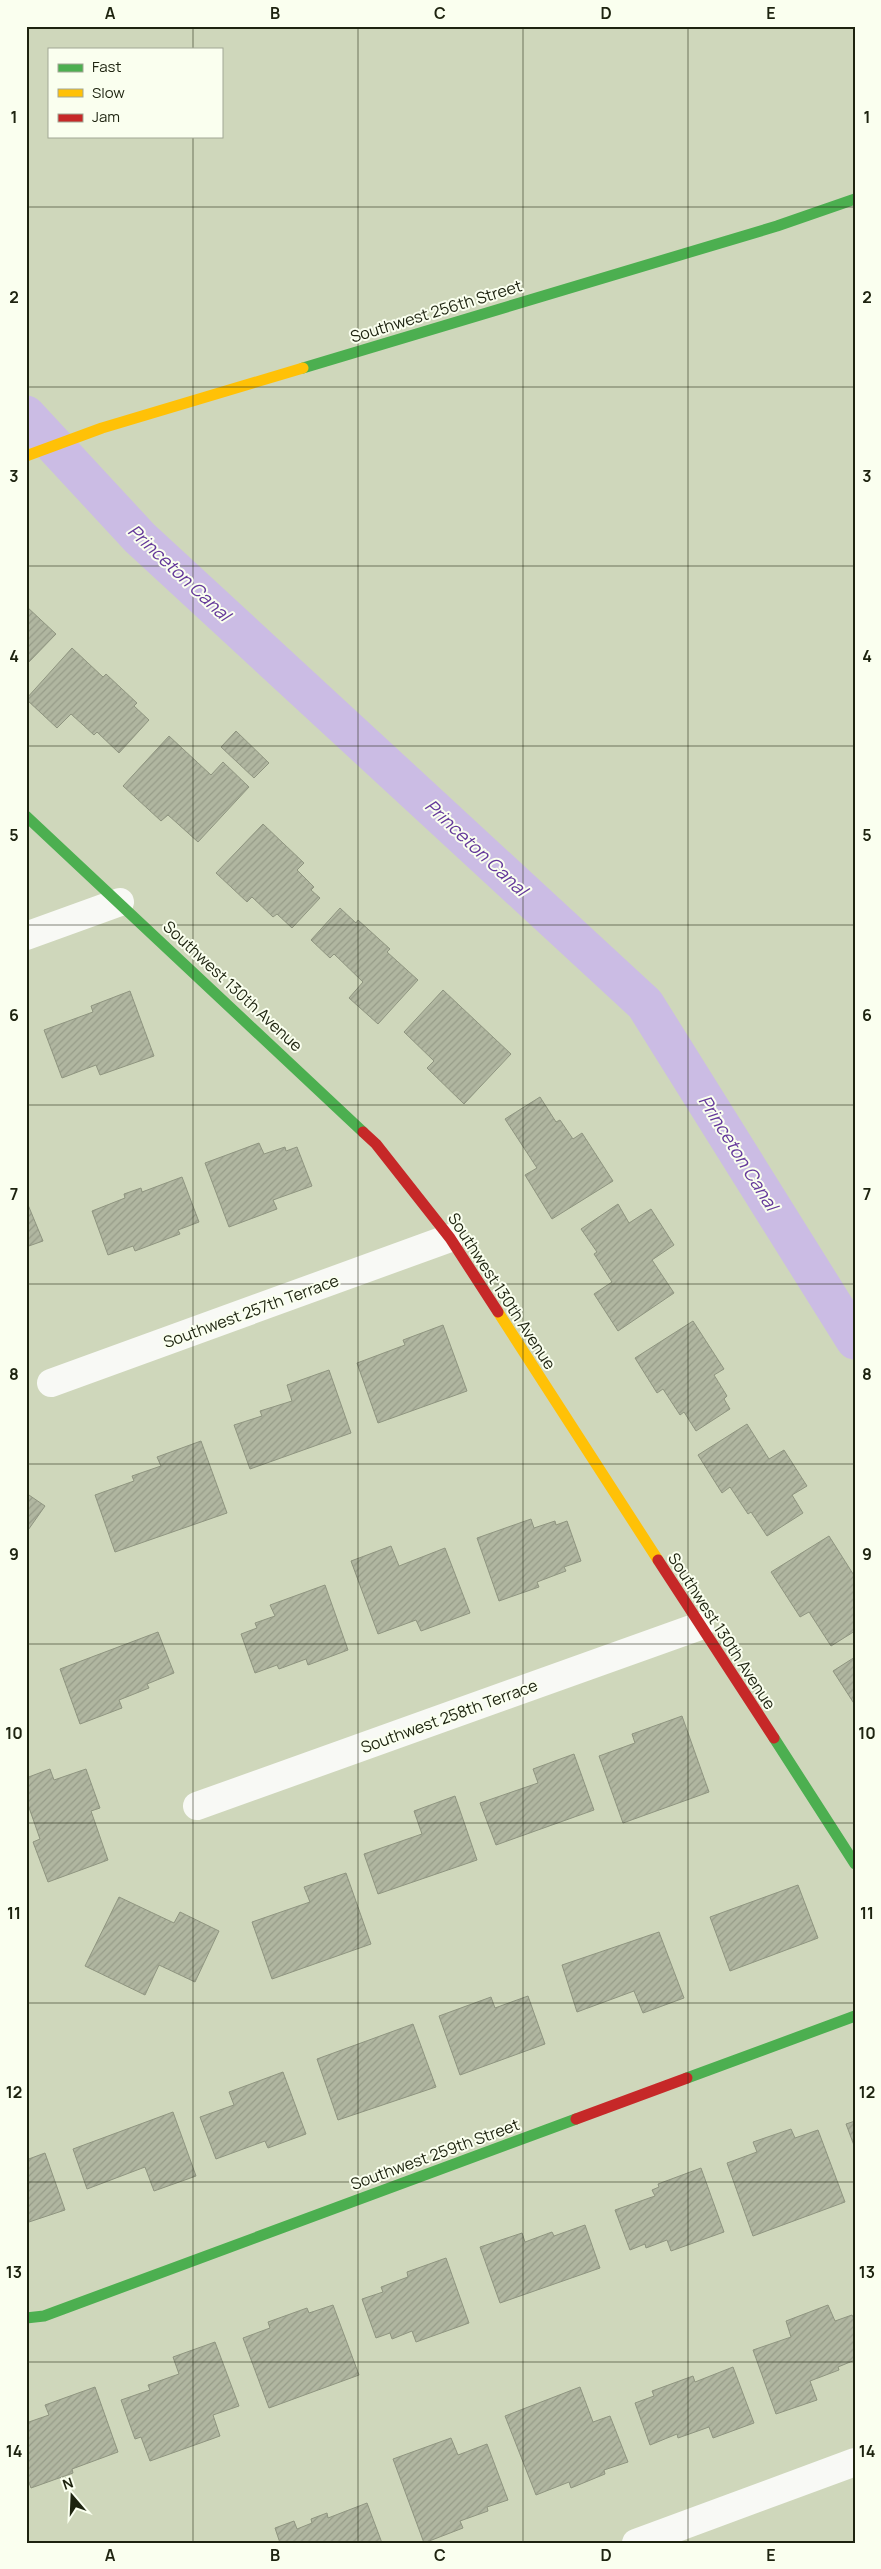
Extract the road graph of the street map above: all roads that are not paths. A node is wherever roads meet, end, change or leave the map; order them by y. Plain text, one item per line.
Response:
1 (855, 199) edge
2 (26, 456) edge
3 (26, 816) edge
4 (120, 902) junction
5 (26, 936) edge
6 (450, 1238) junction
7 (51, 1383) dead end
8 (700, 1626) junction
9 (198, 1806) dead end
10 (855, 1864) edge
11 (855, 2016) edge
12 (26, 2318) edge
13 (855, 2462) edge
14 (636, 2543) edge

1 - 2 street, Southwest 256th Street
3 - 4 street, Southwest 130th Avenue
4 - 5 street
4 - 6 street, Southwest 130th Avenue
6 - 7 street, Southwest 257th Terrace
6 - 8 street, Southwest 130th Avenue
8 - 9 street, Southwest 258th Terrace
8 - 10 street, Southwest 130th Avenue
11 - 12 street, Southwest 259th Street
13 - 14 street

